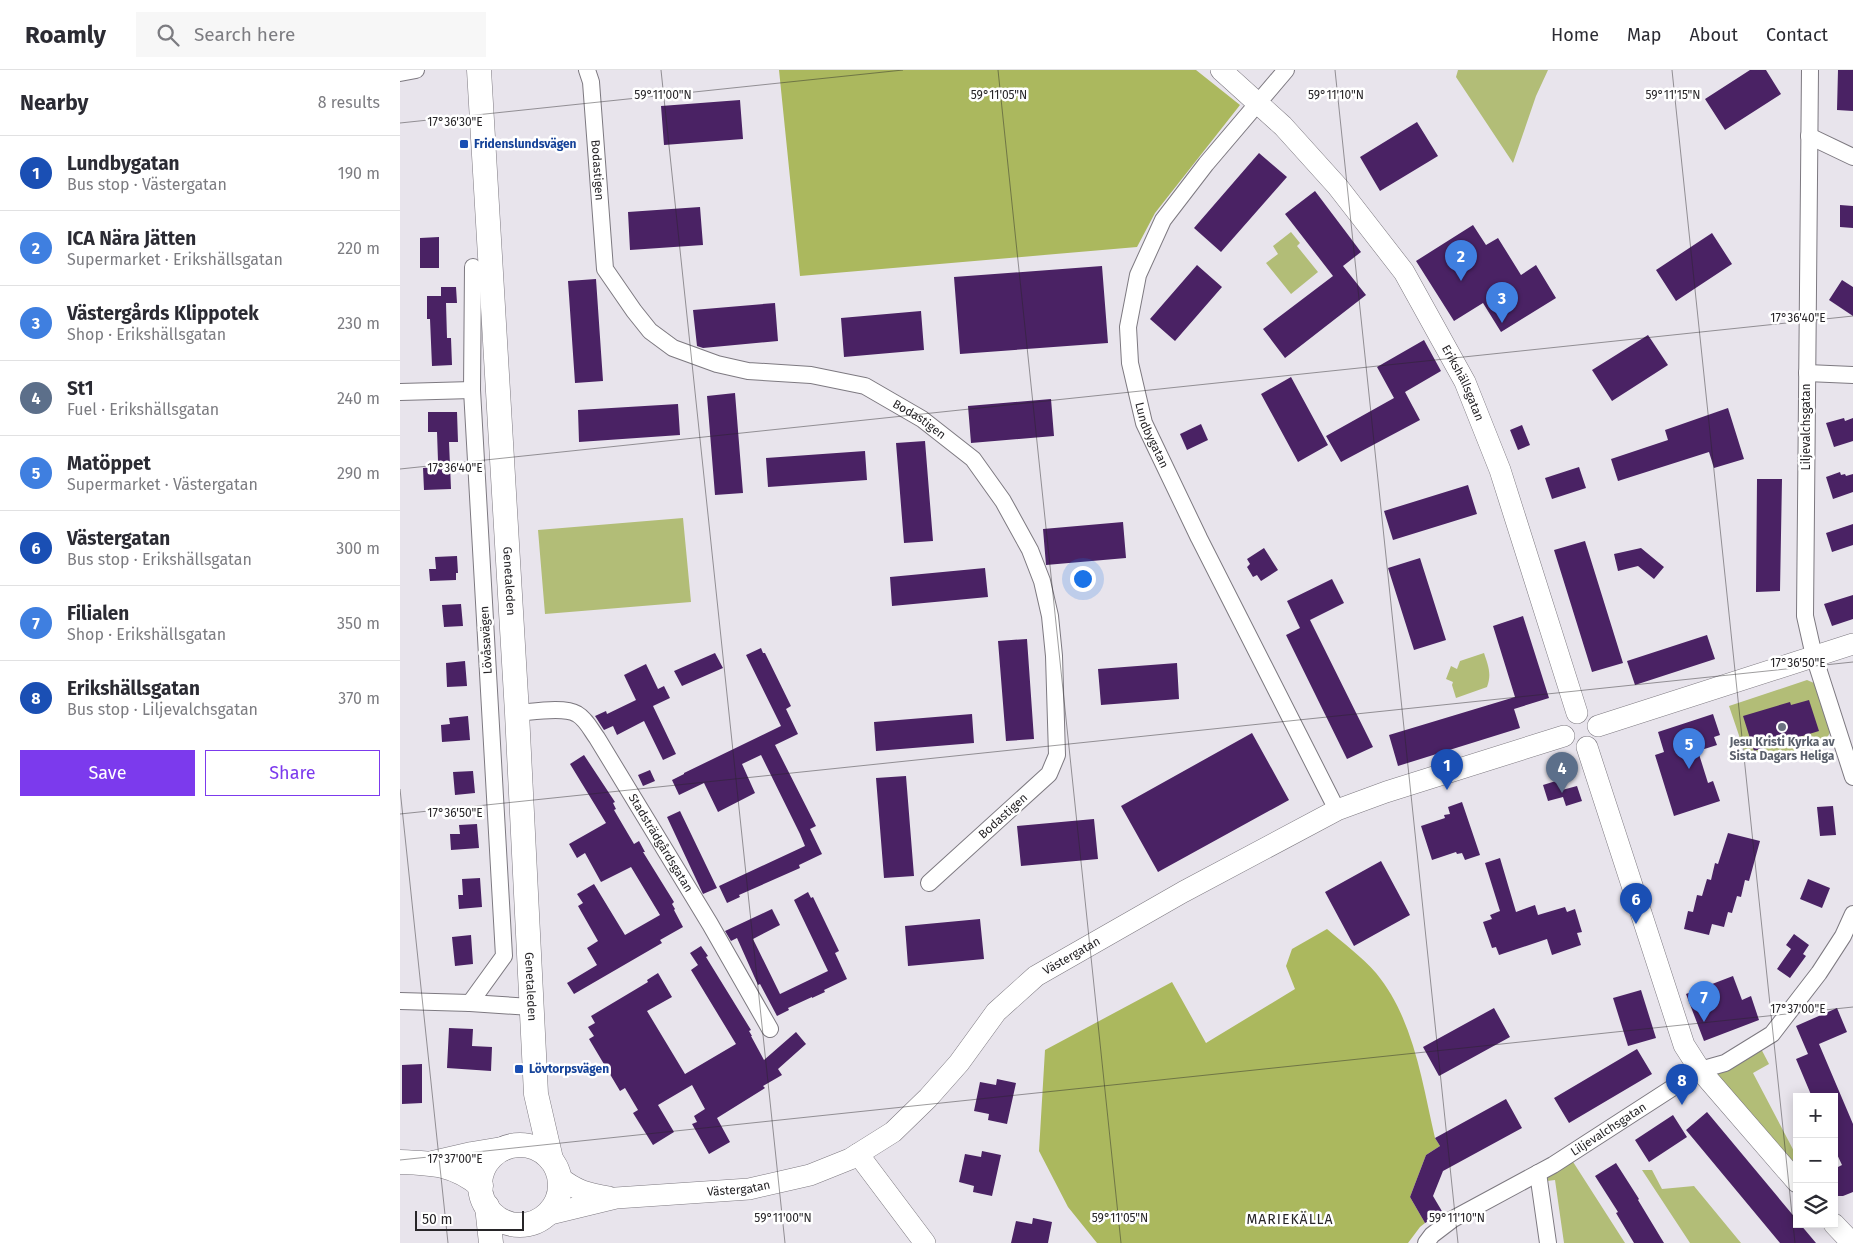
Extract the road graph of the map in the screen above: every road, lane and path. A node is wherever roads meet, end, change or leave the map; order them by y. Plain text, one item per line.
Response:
1 (416, 70) edge
2 (479, 70) edge
3 (587, 70) edge
4 (1220, 70) edge
5 (1286, 70) edge
6 (1810, 70) edge
7 (400, 73) edge
8 (1258, 102) junction
9 (1809, 136) junction
10 (1853, 157) edge
11 (473, 267) dead end
12 (1807, 373) junction
13 (1853, 375) edge
14 (472, 390) junction
15 (400, 392) edge
16 (1853, 644) edge
17 (1814, 656) junction
18 (517, 713) junction
19 (1577, 713) junction
20 (1598, 726) junction
21 (1564, 736) junction
22 (1587, 747) junction
23 (1853, 777) edge
24 (1337, 810) junction
25 (929, 883) dead end
26 (1853, 914) edge
27 (400, 1001) edge
28 (470, 1002) junction
29 (531, 1007) junction
30 (770, 1029) dead end
31 (1700, 1070) junction
32 (536, 1094) junction
33 (509, 1147) junction
34 (858, 1154) junction
35 (400, 1162) edge
36 (433, 1163) junction
37 (555, 1168) junction
38 (1538, 1173) junction
39 (1793, 1177) edge
40 (484, 1196) junction
41 (616, 1198) junction
42 (546, 1215) junction
43 (1838, 1228) edge
44 (514, 1234) edge
45 (491, 1243) edge
46 (924, 1243) edge
47 (1426, 1243) edge
48 (1548, 1243) edge
49 (1852, 1243) edge

1 - 7 street
2 - 18 main road, Genetaleden
3 - 25 street, Bodastigen
4 - 8 street
5 - 8 street, Lundbygatan
6 - 9 street, Liljevalchsgatan
8 - 19 street, Erikshällsgatan
8 - 24 street, Lundbygatan
9 - 10 street
9 - 12 street, Liljevalchsgatan
11 - 14 street, Lövåsavägen
12 - 13 street
12 - 17 street, Liljevalchsgatan
14 - 15 street
14 - 28 street, Lövåsavägen
16 - 17 street
17 - 20 street
17 - 23 street, Liljevalchsgatan
18 - 29 main road, Genetaleden
18 - 30 street, Stadsträdgårdsgatan
19 - 20 street
19 - 21 street
20 - 22 street
21 - 22 street
21 - 24 street, Västergatan
22 - 31 street
24 - 34 street, Västergatan
26 - 31 street, Liljevalchsgatan
27 - 28 street
28 - 29 street
29 - 32 main road, Genetaleden
31 - 38 street, Liljevalchsgatan
31 - 39 street
32 - 33 main road, Genetaleden
32 - 37 main road, Genetaleden
33 - 36 main road
33 - 37 main road
33 - 40 main road
34 - 41 street, Västergatan
34 - 46 street
35 - 36 main road
36 - 40 main road
37 - 41 street, Västergatan
37 - 42 main road
38 - 47 street, Liljevalchsgatan
38 - 48 street
40 - 44 main road
40 - 45 main road
41 - 42 street, Västergatan
42 - 44 main road
43 - 49 street

